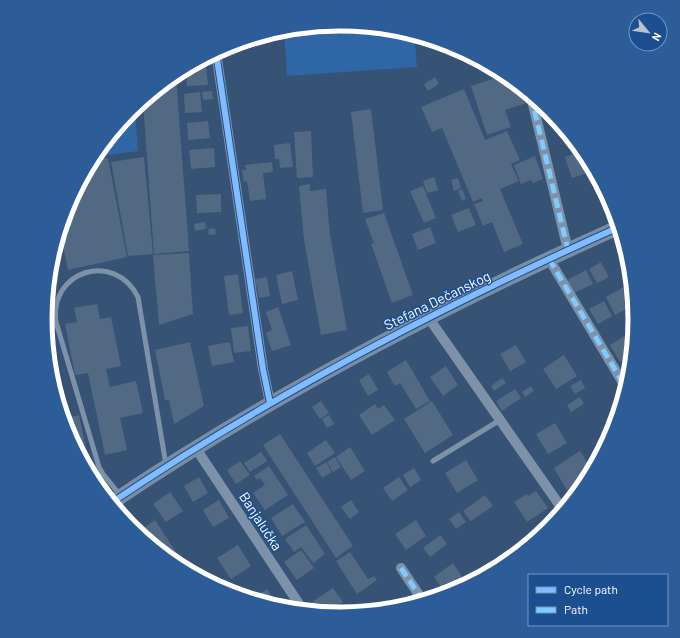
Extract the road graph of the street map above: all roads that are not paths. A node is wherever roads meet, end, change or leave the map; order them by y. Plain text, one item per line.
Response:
1 (217, 59) edge
2 (533, 105) edge
3 (614, 229) edge
4 (568, 250) junction
5 (549, 259) junction
6 (428, 317) junction
7 (621, 380) edge
8 (270, 403) junction
9 (500, 420) junction
10 (195, 447) junction
11 (433, 461) dead end
12 (166, 466) junction
13 (116, 499) edge
14 (560, 505) edge
15 (401, 568) dead end
16 (420, 596) edge
17 (299, 604) edge

1 - 8 street
2 - 4 street
3 - 4 main road, Stefana Dečanskog
4 - 5 main road, Stefana Dečanskog
5 - 6 main road, Stefana Dečanskog
5 - 7 street
6 - 8 main road, Stefana Dečanskog
6 - 9 street, Stefana Dečanskog
8 - 10 main road, Stefana Dečanskog
9 - 11 lane
9 - 14 street, Stefana Dečanskog
10 - 12 main road, Stefana Dečanskog
10 - 17 street, Banjalučka
12 - 13 main road, Stefana Dečanskog
12 - 13 lane
15 - 16 street

